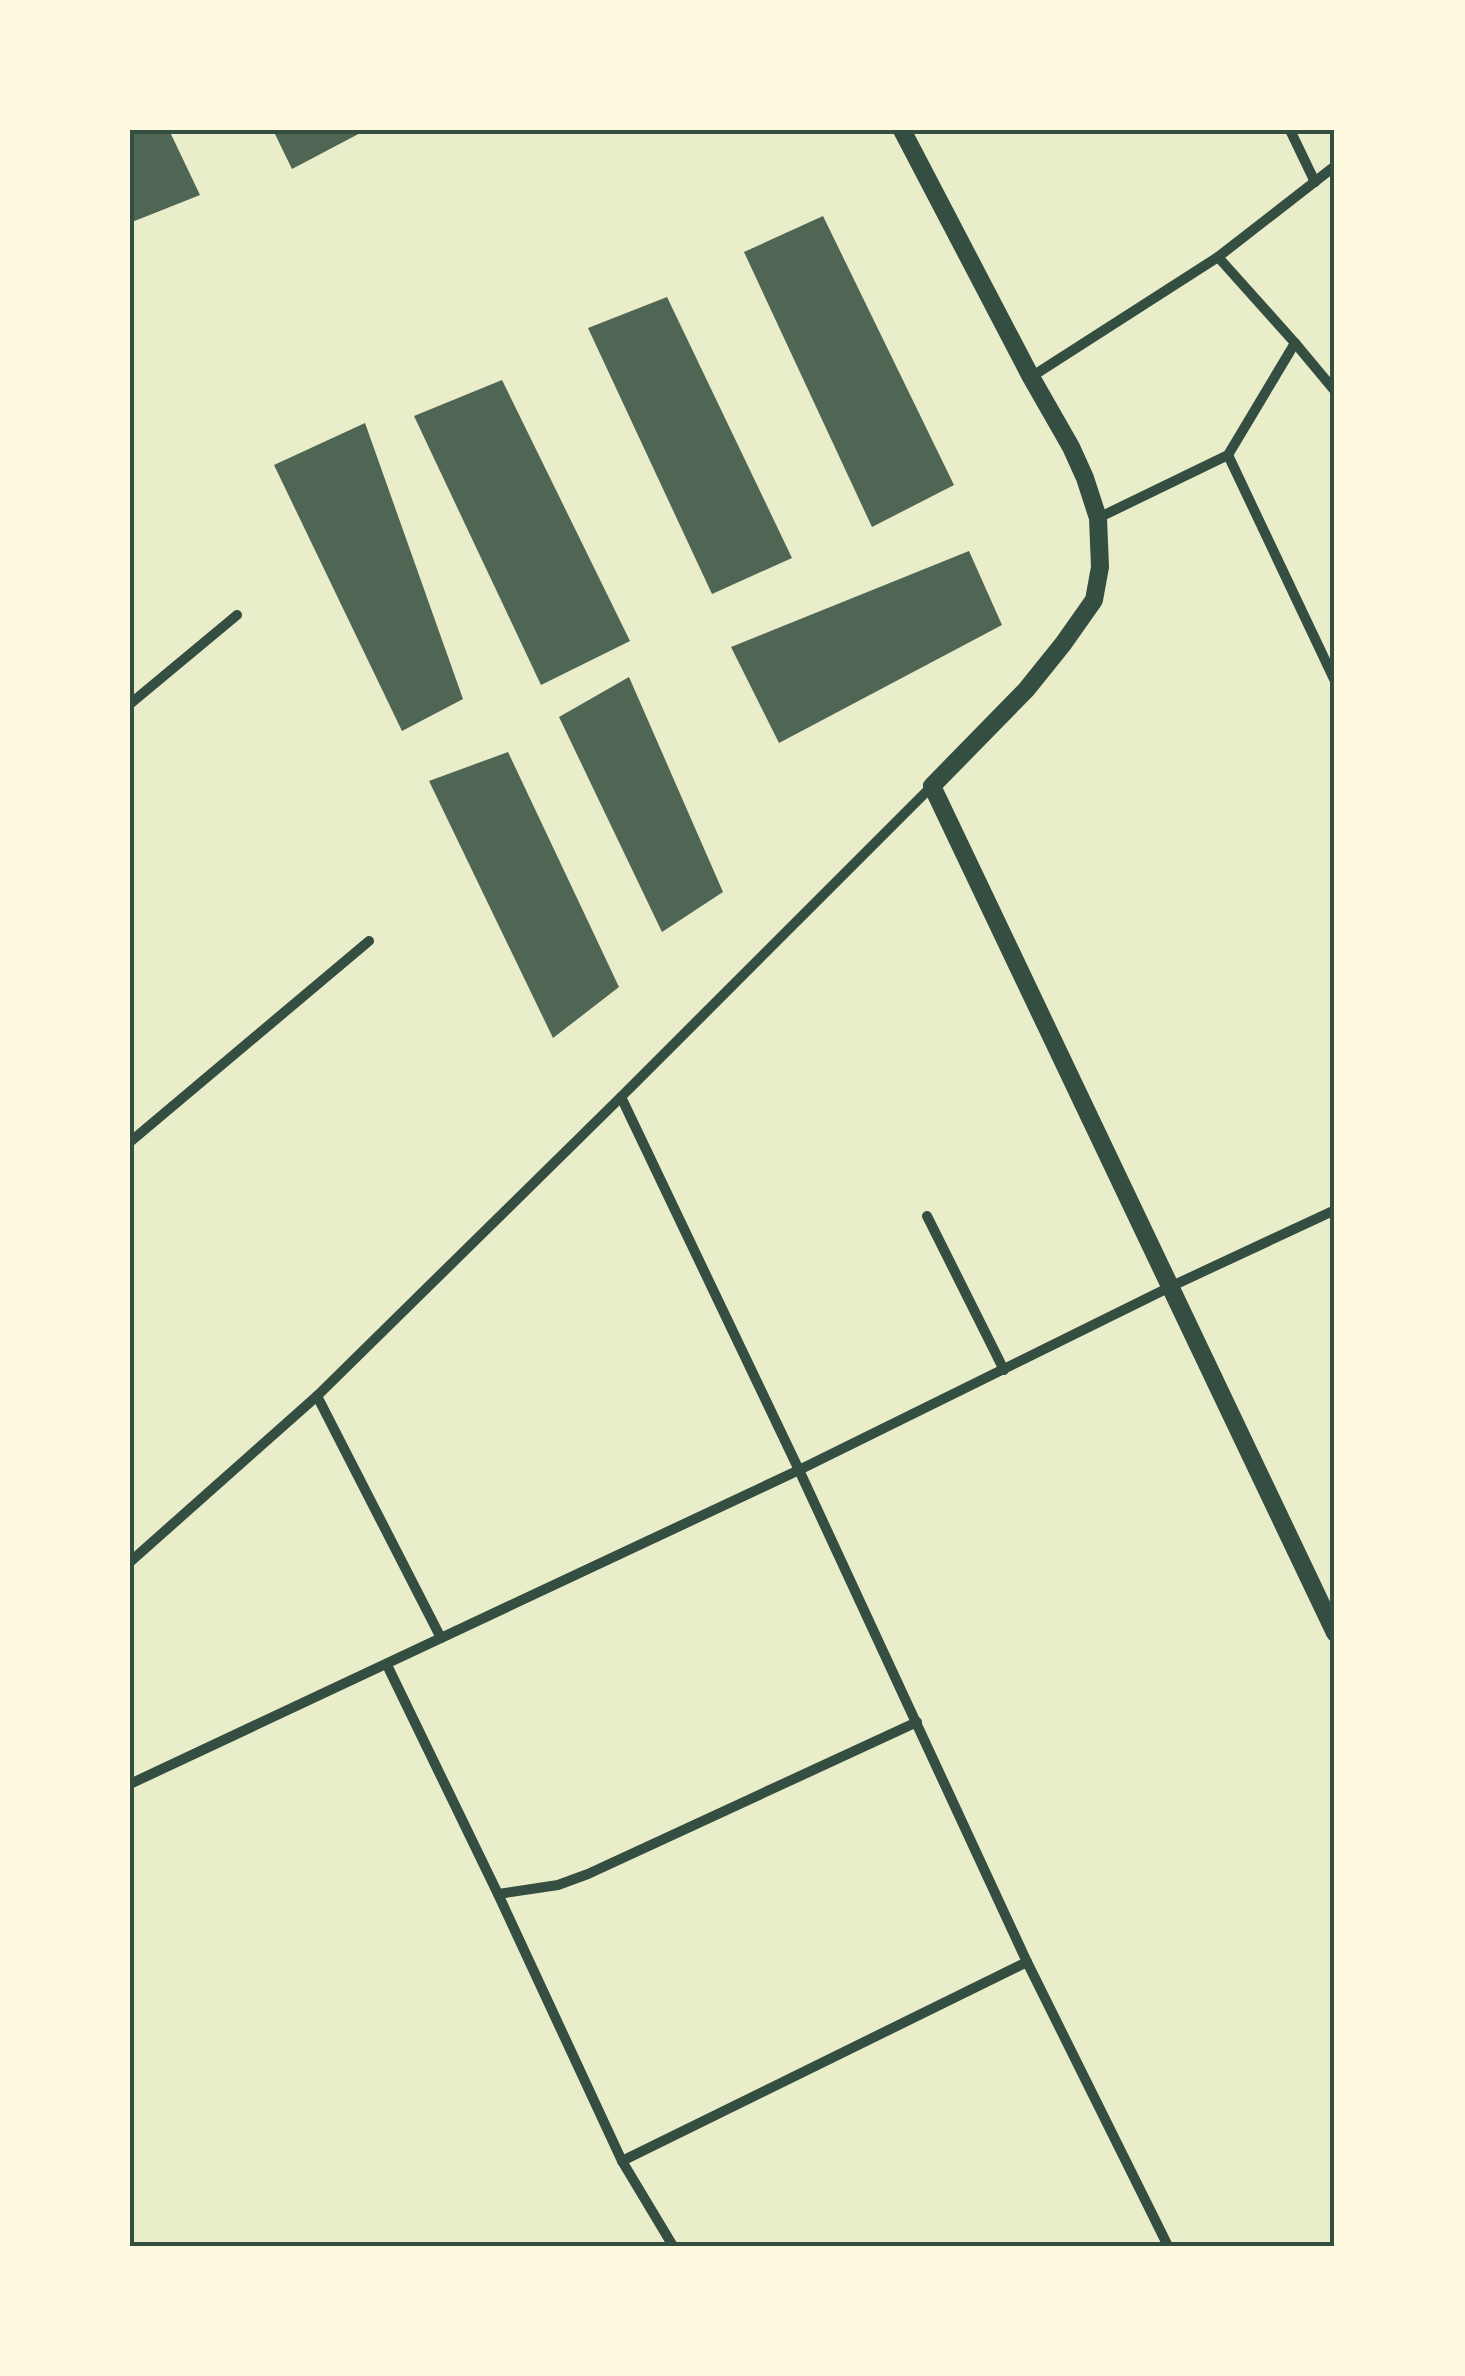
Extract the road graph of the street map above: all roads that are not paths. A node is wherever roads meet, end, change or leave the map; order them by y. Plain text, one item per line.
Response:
1 (902, 130) edge
2 (1290, 130) edge
3 (1335, 166) edge
4 (1315, 182) junction
5 (1218, 257) junction
6 (1295, 343) junction
7 (1031, 377) junction
8 (1335, 391) edge
9 (1228, 455) junction
10 (1098, 518) junction
11 (237, 615) dead end
12 (1335, 681) edge
13 (130, 704) edge
14 (932, 786) junction
15 (368, 940) dead end
16 (621, 1097) junction
17 (130, 1142) edge
18 (1335, 1210) edge
19 (927, 1216) dead end
20 (1172, 1286) junction
21 (1004, 1370) junction
22 (317, 1396) junction
23 (799, 1470) junction
24 (130, 1562) edge
25 (1335, 1633) edge
26 (442, 1638) junction
27 (386, 1665) junction
28 (917, 1722) junction
29 (130, 1784) edge
30 (498, 1894) junction
31 (1028, 1962) junction
32 (622, 2161) junction
33 (673, 2246) edge
34 (1168, 2246) edge

1 - 7 street
2 - 4 street
3 - 4 street
4 - 5 street
5 - 6 street
5 - 7 street
6 - 8 street
6 - 9 street
7 - 10 street
9 - 10 street
9 - 12 street
10 - 14 street
11 - 13 street
14 - 16 street
14 - 20 street
15 - 17 street
16 - 22 street
16 - 23 street
18 - 20 street
19 - 21 street
20 - 21 street
20 - 25 street
21 - 23 street
22 - 24 street
22 - 26 street
23 - 26 street
23 - 28 street
26 - 27 street
27 - 29 street
27 - 30 street
28 - 30 street
28 - 31 street
30 - 32 street
31 - 32 street
31 - 34 street
32 - 33 street

